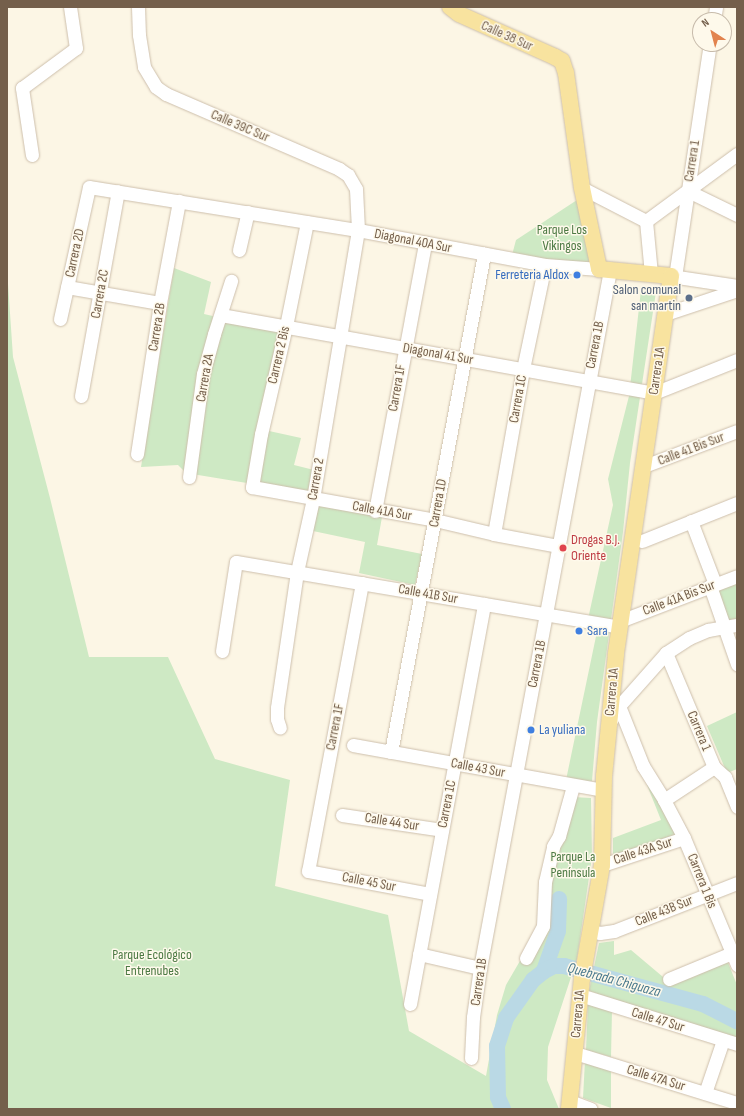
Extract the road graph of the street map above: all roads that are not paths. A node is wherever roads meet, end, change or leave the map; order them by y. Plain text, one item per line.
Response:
1 (70, 7) edge
2 (138, 7) edge
3 (450, 7) edge
4 (709, 52) edge
5 (564, 65) joint
6 (737, 154) edge
7 (32, 155) dead end
8 (90, 187) joint
9 (582, 188) junction
10 (118, 191) junction
11 (688, 191) junction
12 (180, 201) junction
13 (248, 212) junction
14 (737, 215) edge
15 (646, 221) junction
16 (307, 222) junction
17 (358, 230) junction
18 (425, 243) junction
19 (239, 250) dead end
20 (484, 254) junction
21 (545, 266) junction
22 (605, 270) junction
23 (651, 274) junction
24 (673, 277) junction
25 (231, 281) dead end
26 (67, 287) junction
27 (737, 290) edge
28 (100, 292) junction
29 (160, 303) junction
30 (221, 314) junction
31 (665, 314) junction
32 (60, 319) dead end
33 (286, 326) junction
34 (341, 336) junction
35 (404, 348) junction
36 (464, 358) junction
37 (737, 360) edge
38 (523, 369) junction
39 (588, 381) junction
40 (654, 392) junction
41 (81, 396) dead end
42 (737, 431) edge
43 (137, 454) dead end
44 (644, 466) junction
45 (189, 477) dead end
46 (252, 487) joint
47 (313, 499) junction
48 (737, 503) edge
49 (375, 511) junction
50 (435, 520) junction
51 (691, 521) junction
52 (494, 534) junction
53 (642, 540) dead end
54 (559, 546) junction
55 (297, 572) junction
56 (737, 576) edge
57 (362, 583) junction
58 (712, 585) junction
59 (421, 593) junction
60 (484, 604) junction
61 (546, 615) junction
62 (620, 624) junction
63 (730, 626) edge
64 (222, 651) dead end
65 (666, 653) junction
66 (737, 664) edge
67 (619, 706) junction
68 (609, 724) junction
69 (280, 728) dead end
70 (353, 745) dead end
71 (391, 752) junction
72 (455, 764) junction
73 (714, 767) junction
74 (516, 775) junction
75 (574, 786) junction
76 (604, 790) junction
77 (664, 800) junction
78 (737, 807) edge
79 (342, 815) dead end
80 (442, 830) junction
81 (684, 838) junction
82 (602, 865) junction
83 (308, 871) joint
84 (737, 883) edge
85 (430, 894) junction
86 (708, 894) junction
87 (590, 931) junction
88 (419, 954) junction
89 (526, 958) dead end
90 (735, 959) edge
91 (480, 968) junction
92 (668, 979) dead end
93 (580, 995) junction
94 (410, 1004) dead end
95 (723, 1040) junction
96 (737, 1044) edge
97 (575, 1053) junction
98 (471, 1058) dead end
99 (705, 1093) junction
100 (737, 1103) edge
101 (570, 1105) edge
102 (591, 1109) edge

1 - 7 street
2 - 17 street, Calle 39C Sur
3 - 5 main road, Calle 38 Sur
4 - 11 street, Carrera 1
5 - 9 main road, Carrera 1B
6 - 11 street
8 - 10 street, Diagonal 40A Sur
8 - 26 street, Carrera 2D
9 - 15 street
9 - 22 main road, Carrera 1B
10 - 12 street, Diagonal 40A Sur
10 - 28 street, Carrera 2C
11 - 14 street
11 - 15 street
11 - 24 street, Carrera 1
12 - 13 street, Diagonal 40A Sur
12 - 29 street, Carrera 2B
13 - 16 street, Diagonal 40A Sur
13 - 19 street
15 - 23 street
16 - 17 street, Diagonal 40A Sur
16 - 33 street, Carrera 2 Bis
17 - 18 street, Diagonal 40A Sur
17 - 34 street, Carrera 2
18 - 20 street, Diagonal 40A Sur
18 - 35 street, Carrera 1F
20 - 21 street, Diagonal 40A Sur
20 - 36 street, Carrera 1D
21 - 22 street, Diagonal 40A Sur
21 - 38 street, Carrera 1C
22 - 23 main road, Diagonal 40A Sur
22 - 39 street, Carrera 1B
23 - 24 main road, Diagonal 40A Sur
24 - 27 street, Diagonal 40A Sur
24 - 31 main road, Carrera 1A
25 - 30 street, Carrera 2A
26 - 28 street
26 - 32 street, Carrera 2D
27 - 31 street
28 - 29 street
28 - 41 street, Carrera 2C
29 - 43 street, Carrera 2B
30 - 33 street, Diagonal 41 Sur
30 - 45 street, Carrera 2A
31 - 40 main road, Carrera 1A
33 - 34 street, Diagonal 41 Sur
33 - 46 street, Carrera 2 Bis
34 - 35 street, Diagonal 41 Sur
34 - 47 street, Carrera 2
35 - 36 street, Diagonal 41 Sur
35 - 49 street, Carrera 1F
36 - 38 street, Diagonal 41 Sur
36 - 50 street, Carrera 1D
37 - 40 street
38 - 39 street, Diagonal 41 Sur
38 - 52 street, Carrera 1C
39 - 40 street, Diagonal 41 Sur
39 - 54 street, Carrera 1B
40 - 44 main road, Carrera 1A
42 - 44 street, Calle 41 Bis Sur
44 - 62 main road, Carrera 1A
46 - 47 street, Calle 41A Sur
47 - 49 street, Calle 41A Sur
47 - 55 street, Carrera 2
48 - 51 street
49 - 50 street, Calle 41A Sur
50 - 52 street, Calle 41A Sur
50 - 59 street, Carrera 1D
51 - 53 street
51 - 58 street
52 - 54 street, Calle 41A Sur
54 - 61 street, Carrera 1B
55 - 57 street, Calle 41B Sur
55 - 64 street, Calle 41B Sur
55 - 69 street, Carrera 2
56 - 58 street, Calle 41A Bis Sur
57 - 59 street, Calle 41B Sur
57 - 83 street, Carrera 1F
58 - 62 street, Calle 41A Bis Sur
58 - 63 street
59 - 60 street, Calle 41B Sur
59 - 71 street, Carrera 1D
60 - 61 street, Calle 41B Sur
60 - 72 street, Carrera 1C
61 - 62 street, Calle 41B Sur
61 - 74 street, Carrera 1B
62 - 68 main road, Carrera 1A
63 - 65 street
63 - 66 street
65 - 67 street
65 - 73 street, Carrera 1
67 - 68 street
67 - 77 street
68 - 76 main road, Carrera 1A
70 - 71 street, Calle 43 Sur
71 - 72 street, Calle 43 Sur
72 - 74 street, Calle 43 Sur
72 - 80 street, Carrera 1C
73 - 77 street
73 - 78 street, Carrera 1
74 - 75 street, Calle 43 Sur
74 - 91 street, Carrera 1B
75 - 76 street, Calle 43 Sur
75 - 89 street
76 - 82 main road, Carrera 1A
77 - 81 street, Carrera 1 Bis
79 - 80 street, Calle 44 Sur
80 - 85 street, Carrera 1C
81 - 82 street, Calle 43A Sur
81 - 86 street, Carrera 1 Bis
82 - 87 main road, Carrera 1A
83 - 85 street, Calle 45 Sur
84 - 86 street, Calle 43B Sur
85 - 88 street, Carrera 1C
86 - 87 street, Calle 43B Sur
86 - 90 street, Carrera 1 Bis
87 - 93 main road, Carrera 1A
88 - 91 street
88 - 94 street, Carrera 1C
90 - 92 street
91 - 98 street, Carrera 1B
93 - 95 street, Calle 47 Sur
93 - 97 main road, Carrera 1A
95 - 96 street, Calle 47 Sur
95 - 99 street
97 - 99 street, Calle 47A Sur
97 - 101 main road, Carrera 1A
99 - 100 street, Calle 47A Sur
101 - 102 street

